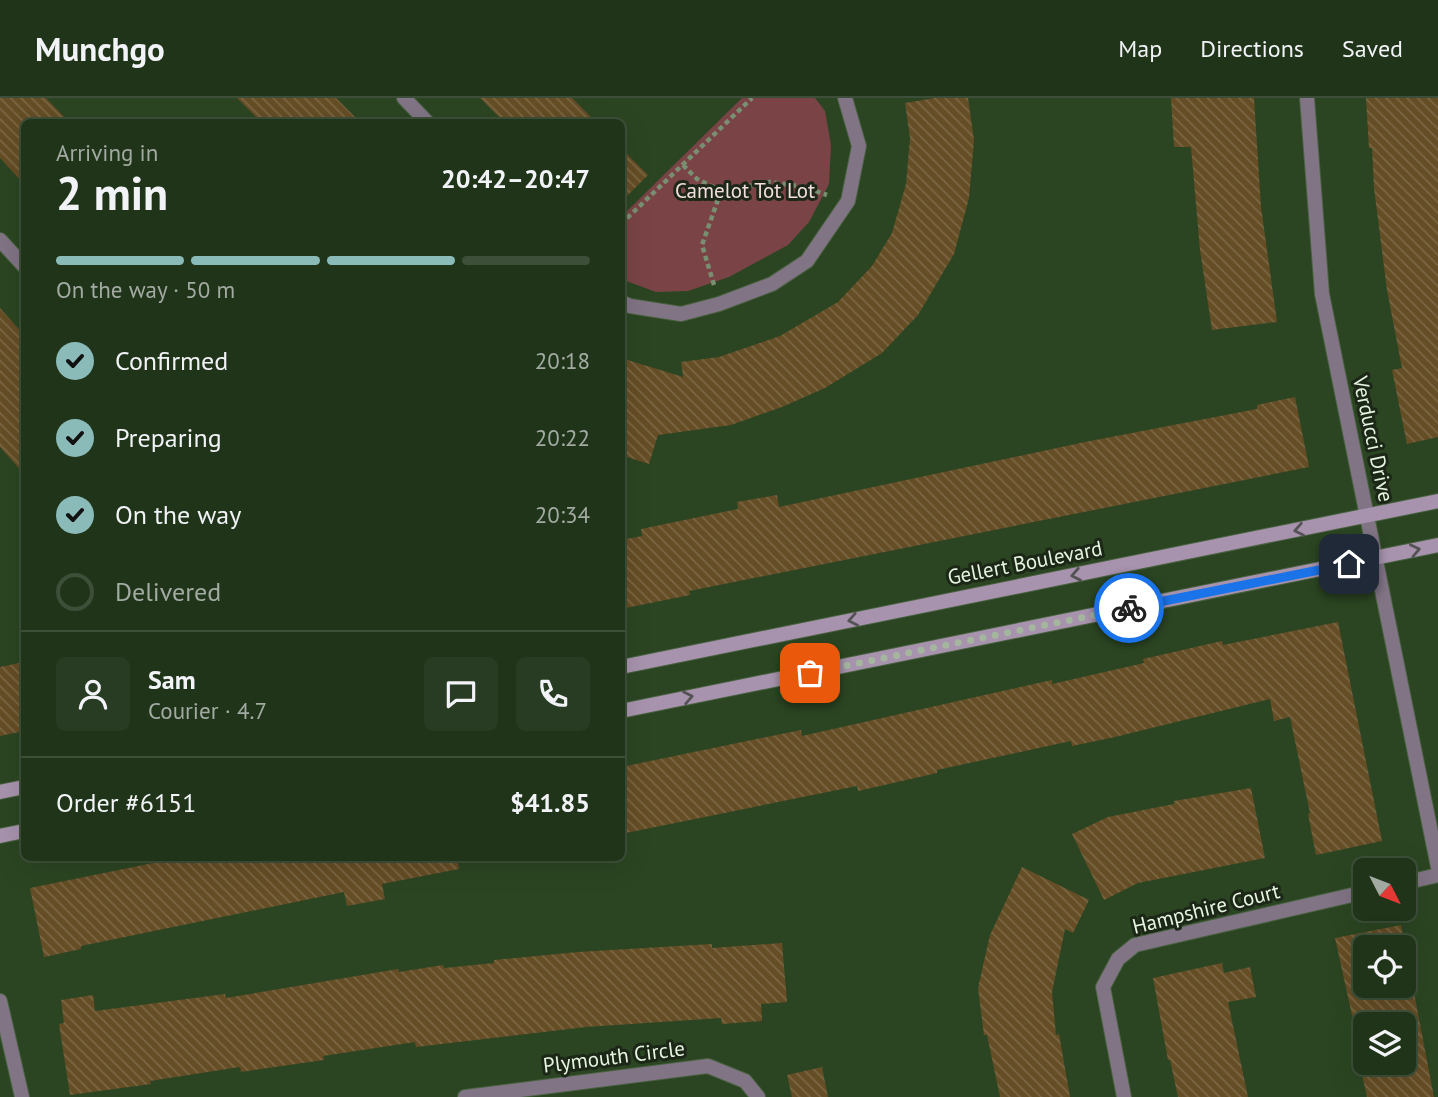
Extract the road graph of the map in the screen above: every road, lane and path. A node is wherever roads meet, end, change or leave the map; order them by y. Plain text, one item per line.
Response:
1 (404, 98) edge
2 (752, 98) edge
3 (845, 98) edge
4 (1307, 98) edge
5 (424, 119) edge
6 (682, 166) junction
7 (721, 191) junction
8 (848, 201) junction
9 (625, 220) edge
10 (0, 240) edge
11 (21, 262) edge
12 (625, 304) edge
13 (719, 304) junction
14 (1438, 501) edge
15 (1367, 516) junction
16 (1438, 545) edge
17 (1376, 558) junction
18 (625, 666) edge
19 (625, 710) edge
20 (21, 788) edge
21 (0, 792) edge
22 (21, 832) edge
23 (0, 836) edge
24 (1438, 867) edge
25 (1438, 875) edge
26 (1416, 880) edge
27 (1353, 895) edge
28 (0, 1001) edge
29 (22, 1097) edge
30 (465, 1097) edge
31 (758, 1097) edge
32 (1124, 1097) edge

1 - 5 street
2 - 6 path
3 - 8 street
4 - 15 street, Verducci Drive
6 - 7 path
6 - 9 path
7 - 8 path
7 - 13 path
8 - 13 street
10 - 11 street
12 - 13 street
14 - 15 main road, Gellert Boulevard
15 - 17 street, Verducci Drive
15 -> 18 main road, Gellert Boulevard
17 -> 16 main road
19 -> 17 main road
17 - 24 street, Verducci Drive
20 - 21 main road
22 - 23 main road
25 - 26 street
27 - 32 street, Hampshire Court
28 - 29 street
30 - 31 street, Plymouth Circle

